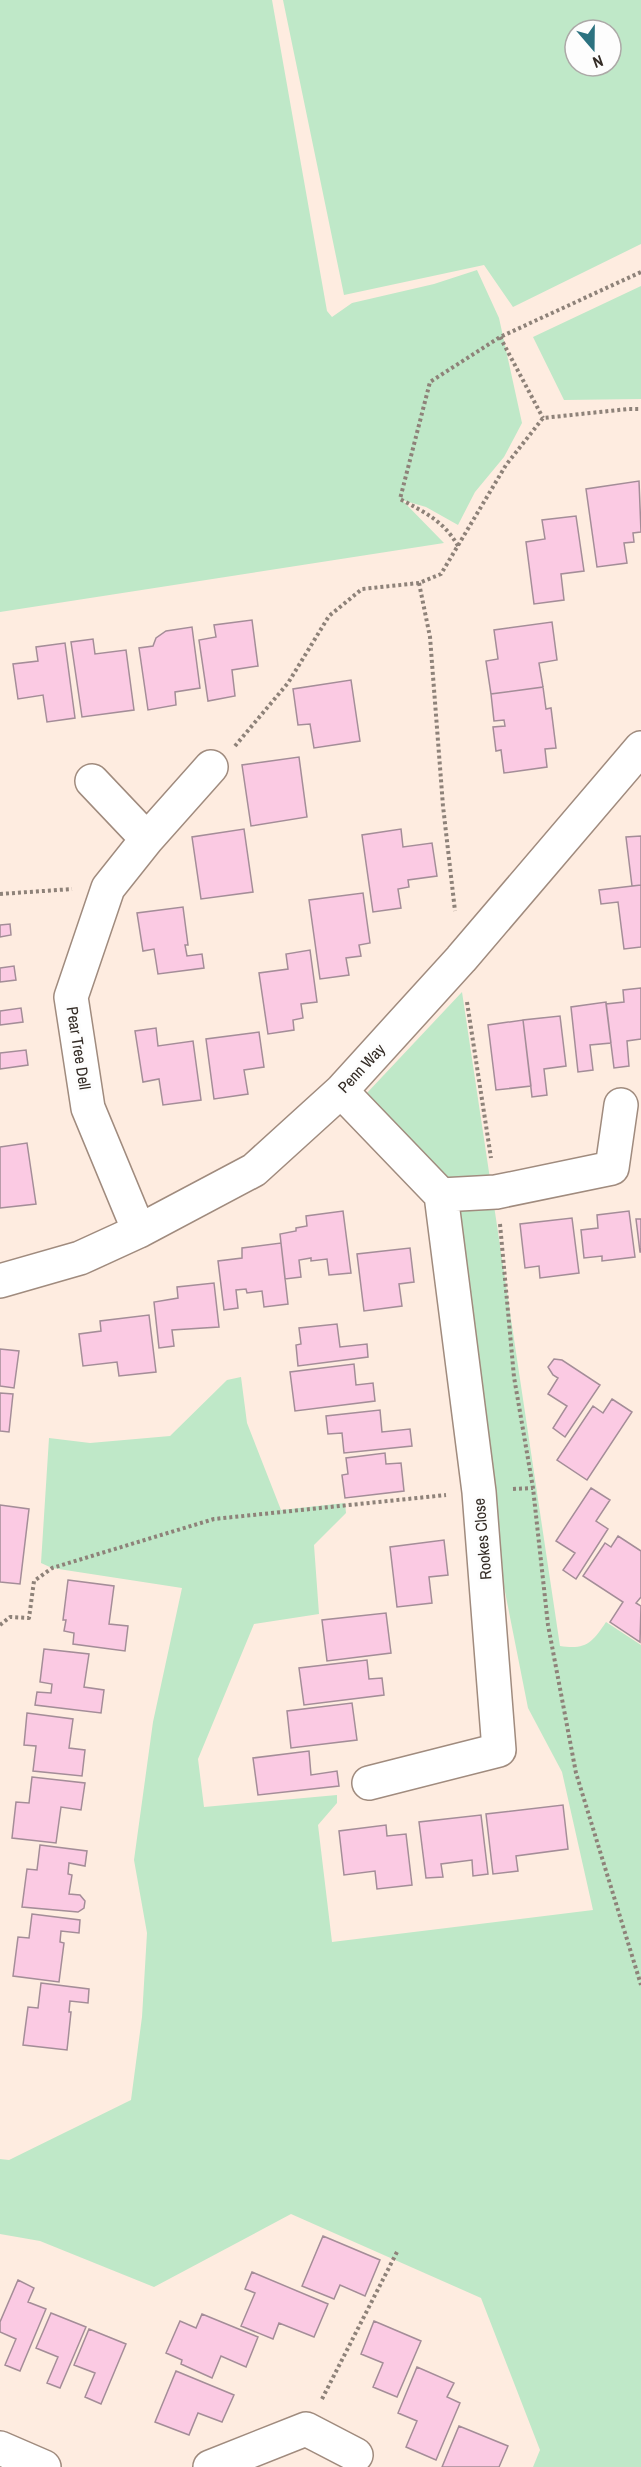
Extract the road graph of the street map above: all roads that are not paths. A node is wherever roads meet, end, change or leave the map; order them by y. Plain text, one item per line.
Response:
1 (641, 748) edge
2 (211, 767) road end
3 (92, 781) dead end
4 (147, 839) junction
5 (341, 1091) junction
6 (621, 1105) dead end
7 (441, 1195) junction
8 (139, 1231) junction
9 (0, 1281) edge
10 (369, 1783) dead end
11 (0, 2448) edge
12 (356, 2455) dead end
13 (44, 2467) edge
14 (210, 2467) edge

1 - 5 street, Penn Way
2 - 4 street, Pear Tree Dell
3 - 4 street
4 - 8 street, Pear Tree Dell
5 - 7 street
5 - 8 street, Penn Way
6 - 7 street
7 - 10 street, Rookes Close
8 - 9 street, Penn Way
11 - 13 street
12 - 14 street

